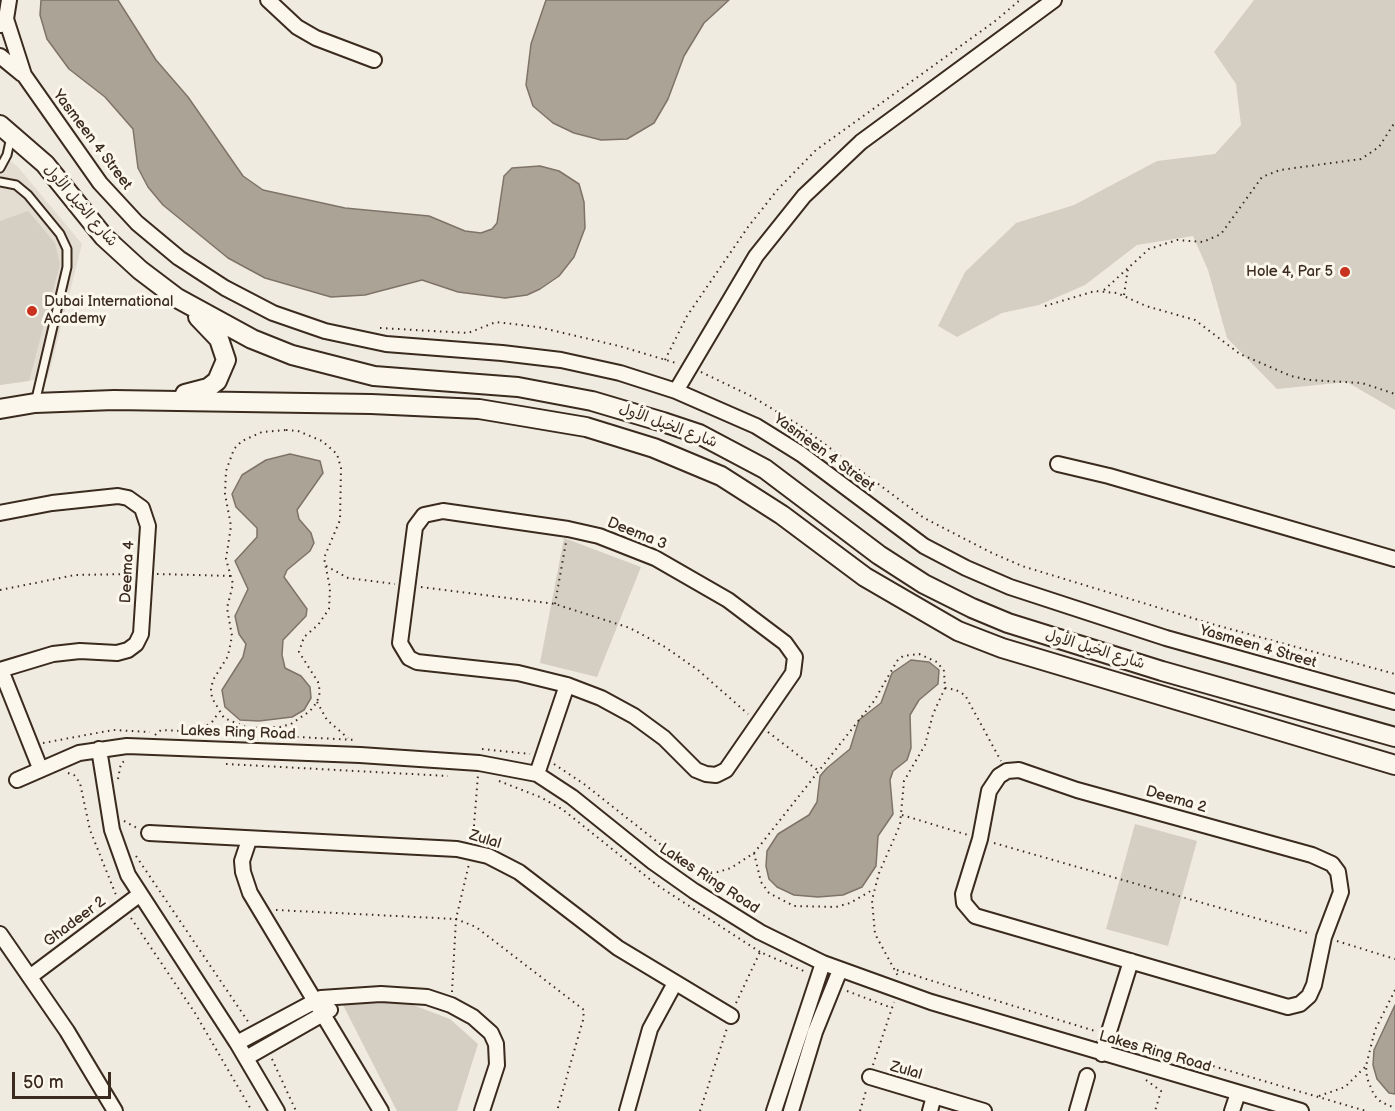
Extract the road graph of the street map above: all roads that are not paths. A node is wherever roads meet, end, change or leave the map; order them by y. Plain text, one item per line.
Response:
1 (9, 0) edge
2 (268, 0) edge
3 (1054, 0) edge
4 (3, 23) edge
5 (0, 56) edge
6 (374, 60) dead end
7 (24, 75) junction
8 (6, 129) edge
9 (0, 168) edge
10 (0, 182) edge
11 (177, 298) junction
12 (676, 391) junction
13 (154, 399) junction
14 (35, 403) junction
15 (0, 409) edge
16 (1058, 464) dead end
17 (0, 513) edge
18 (1395, 559) edge
19 (1, 670) edge
20 (567, 685) junction
21 (1395, 702) edge
22 (1395, 737) edge
23 (99, 749) junction
24 (1395, 765) edge
25 (40, 768) junction
26 (537, 774) junction
27 (17, 780) dead end
28 (149, 833) dead end
29 (249, 840) junction
30 (139, 895) junction
31 (0, 934) edge
32 (1131, 961) junction
33 (823, 963) junction
34 (840, 970) junction
35 (31, 976) junction
36 (675, 983) junction
37 (340, 998) junction
38 (316, 1000) junction
39 (324, 1014) junction
40 (731, 1016) road end
41 (237, 1043) junction
42 (1102, 1054) junction
43 (246, 1058) junction
44 (1087, 1076) dead end
45 (870, 1077) road end
46 (1238, 1093) junction
47 (934, 1096) junction
48 (115, 1111) edge
49 (277, 1111) edge
50 (381, 1111) edge
51 (483, 1111) edge
52 (627, 1111) edge
53 (774, 1111) edge
54 (791, 1111) edge
55 (930, 1111) edge
56 (984, 1111) edge
57 (1077, 1111) edge
58 (1232, 1111) edge
59 (1301, 1111) edge

1 - 4 street
2 - 6 street
3 - 12 street
4 - 7 street
5 - 7 street
7 - 12 street, Yasmeen 4 Street
8 - 9 lane
8 - 11 main road, شارع الخيل الأول
10 - 14 lane
11 - 13 main road
11 - 22 main road, شارع الخيل الأول
12 - 21 street, Yasmeen 4 Street
13 - 14 main road, شارع الخيل الأول
13 - 24 main road, شارع الخيل الأول
14 - 15 main road, شارع الخيل الأول
16 - 18 street
17 - 19 street, Deema 4
19 - 25 street, Deema 4
20 - 20 street, Deema 3
20 - 26 street
23 - 25 street, Lakes Ring Road
23 - 26 street, Lakes Ring Road
23 - 30 street
25 - 27 street, Lakes Ring Road
26 - 33 street, Lakes Ring Road
28 - 29 street, Zulal
29 - 36 street, Zulal
29 - 38 street
30 - 35 street, Ghadeer 2
30 - 41 street
31 - 35 street
32 - 32 street, Deema 2
32 - 42 street
33 - 34 street, Lakes Ring Road
33 - 53 street
34 - 42 street, Lakes Ring Road
34 - 54 street
35 - 48 street
36 - 40 street, Zulal
36 - 52 street
37 - 38 street
37 - 39 street
37 - 51 street
38 - 39 street
38 - 41 street
39 - 43 street
39 - 50 street
41 - 43 street
42 - 46 street, Lakes Ring Road
43 - 49 street
44 - 57 street
45 - 47 street, Zulal
46 - 58 street
46 - 59 street, Lakes Ring Road
47 - 55 street, Zulal
47 - 56 street, Zulal

